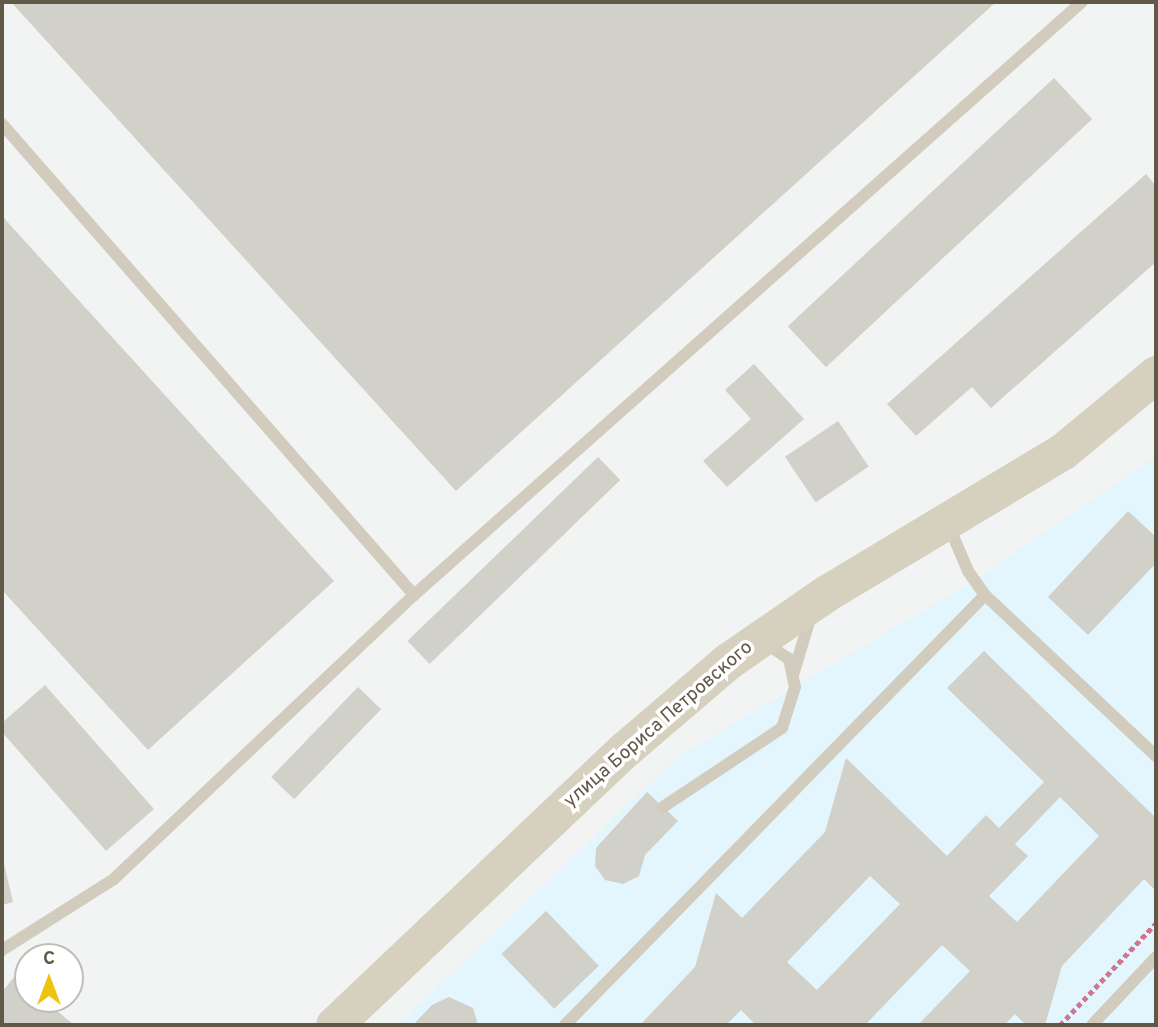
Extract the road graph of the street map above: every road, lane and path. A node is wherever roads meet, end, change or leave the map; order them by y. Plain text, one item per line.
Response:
1 (1082, 2) edge
2 (2, 124) edge
3 (1156, 374) edge
4 (948, 523) junction
5 (985, 594) junction
6 (414, 595) junction
7 (815, 600) junction
8 (758, 638) junction
9 (793, 675) junction
10 (1156, 756) edge
11 (663, 807) dead end
12 (1156, 923) edge
13 (2, 950) edge
14 (1156, 957) edge
15 (334, 1025) edge
16 (565, 1025) edge
17 (1060, 1025) edge
18 (1092, 1025) edge

1 - 6 lane
2 - 6 lane
3 - 4 street, улица Бориса Петровского
4 - 5 lane
4 - 7 street, улица Бориса Петровского
5 - 10 lane
5 - 16 lane
6 - 13 lane
7 - 8 street, улица Бориса Петровского
7 - 9 lane
8 - 9 lane
8 - 15 street, улица Бориса Петровского
9 - 11 lane
12 - 17 path
14 - 18 lane

